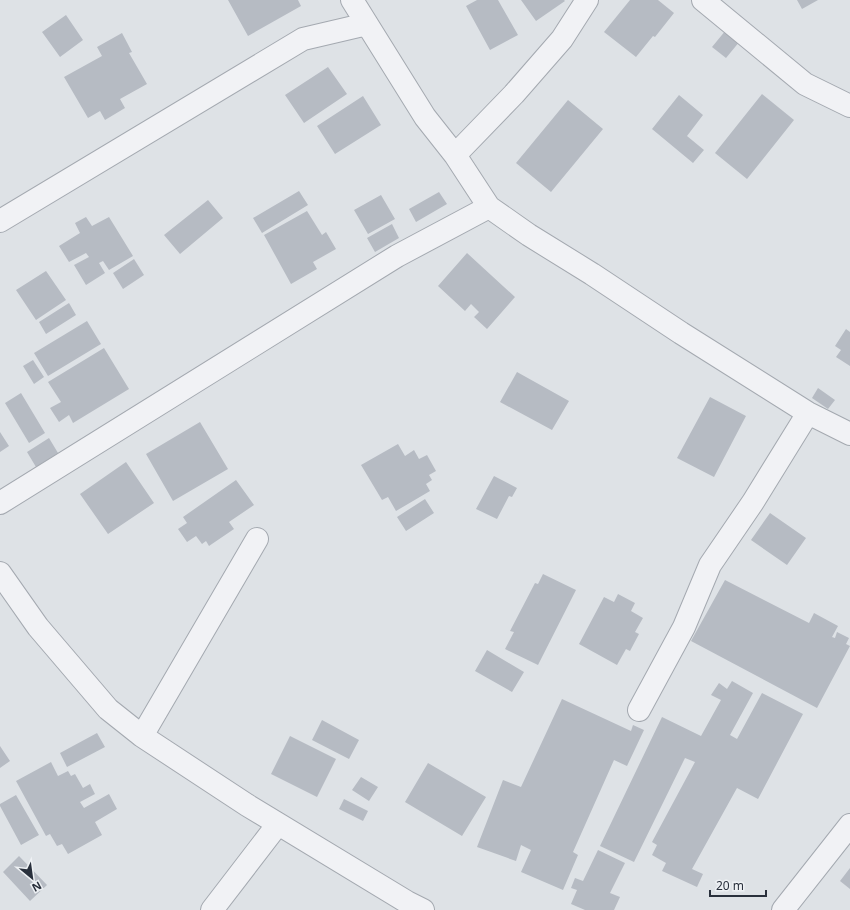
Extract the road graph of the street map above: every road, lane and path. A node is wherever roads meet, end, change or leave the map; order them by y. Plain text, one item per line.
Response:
1 (352, 0) edge
2 (587, 0) edge
3 (703, 0) edge
4 (367, 24) junction
5 (850, 106) edge
6 (455, 155) junction
7 (489, 207) junction
8 (0, 221) edge
9 (808, 413) junction
10 (850, 434) edge
11 (0, 503) edge
12 (258, 539) dead end
13 (0, 573) edge
14 (639, 710) dead end
15 (142, 736) junction
16 (278, 824) junction
17 (850, 825) edge
18 (212, 910) edge
19 (423, 910) edge
20 (783, 910) edge

1 - 4 street
2 - 6 street
3 - 5 street
4 - 6 street
4 - 8 street
6 - 7 street
7 - 9 street
7 - 11 street
9 - 10 street
9 - 14 street
12 - 15 street
13 - 15 street
15 - 16 street
16 - 18 street
16 - 19 street
17 - 20 street

